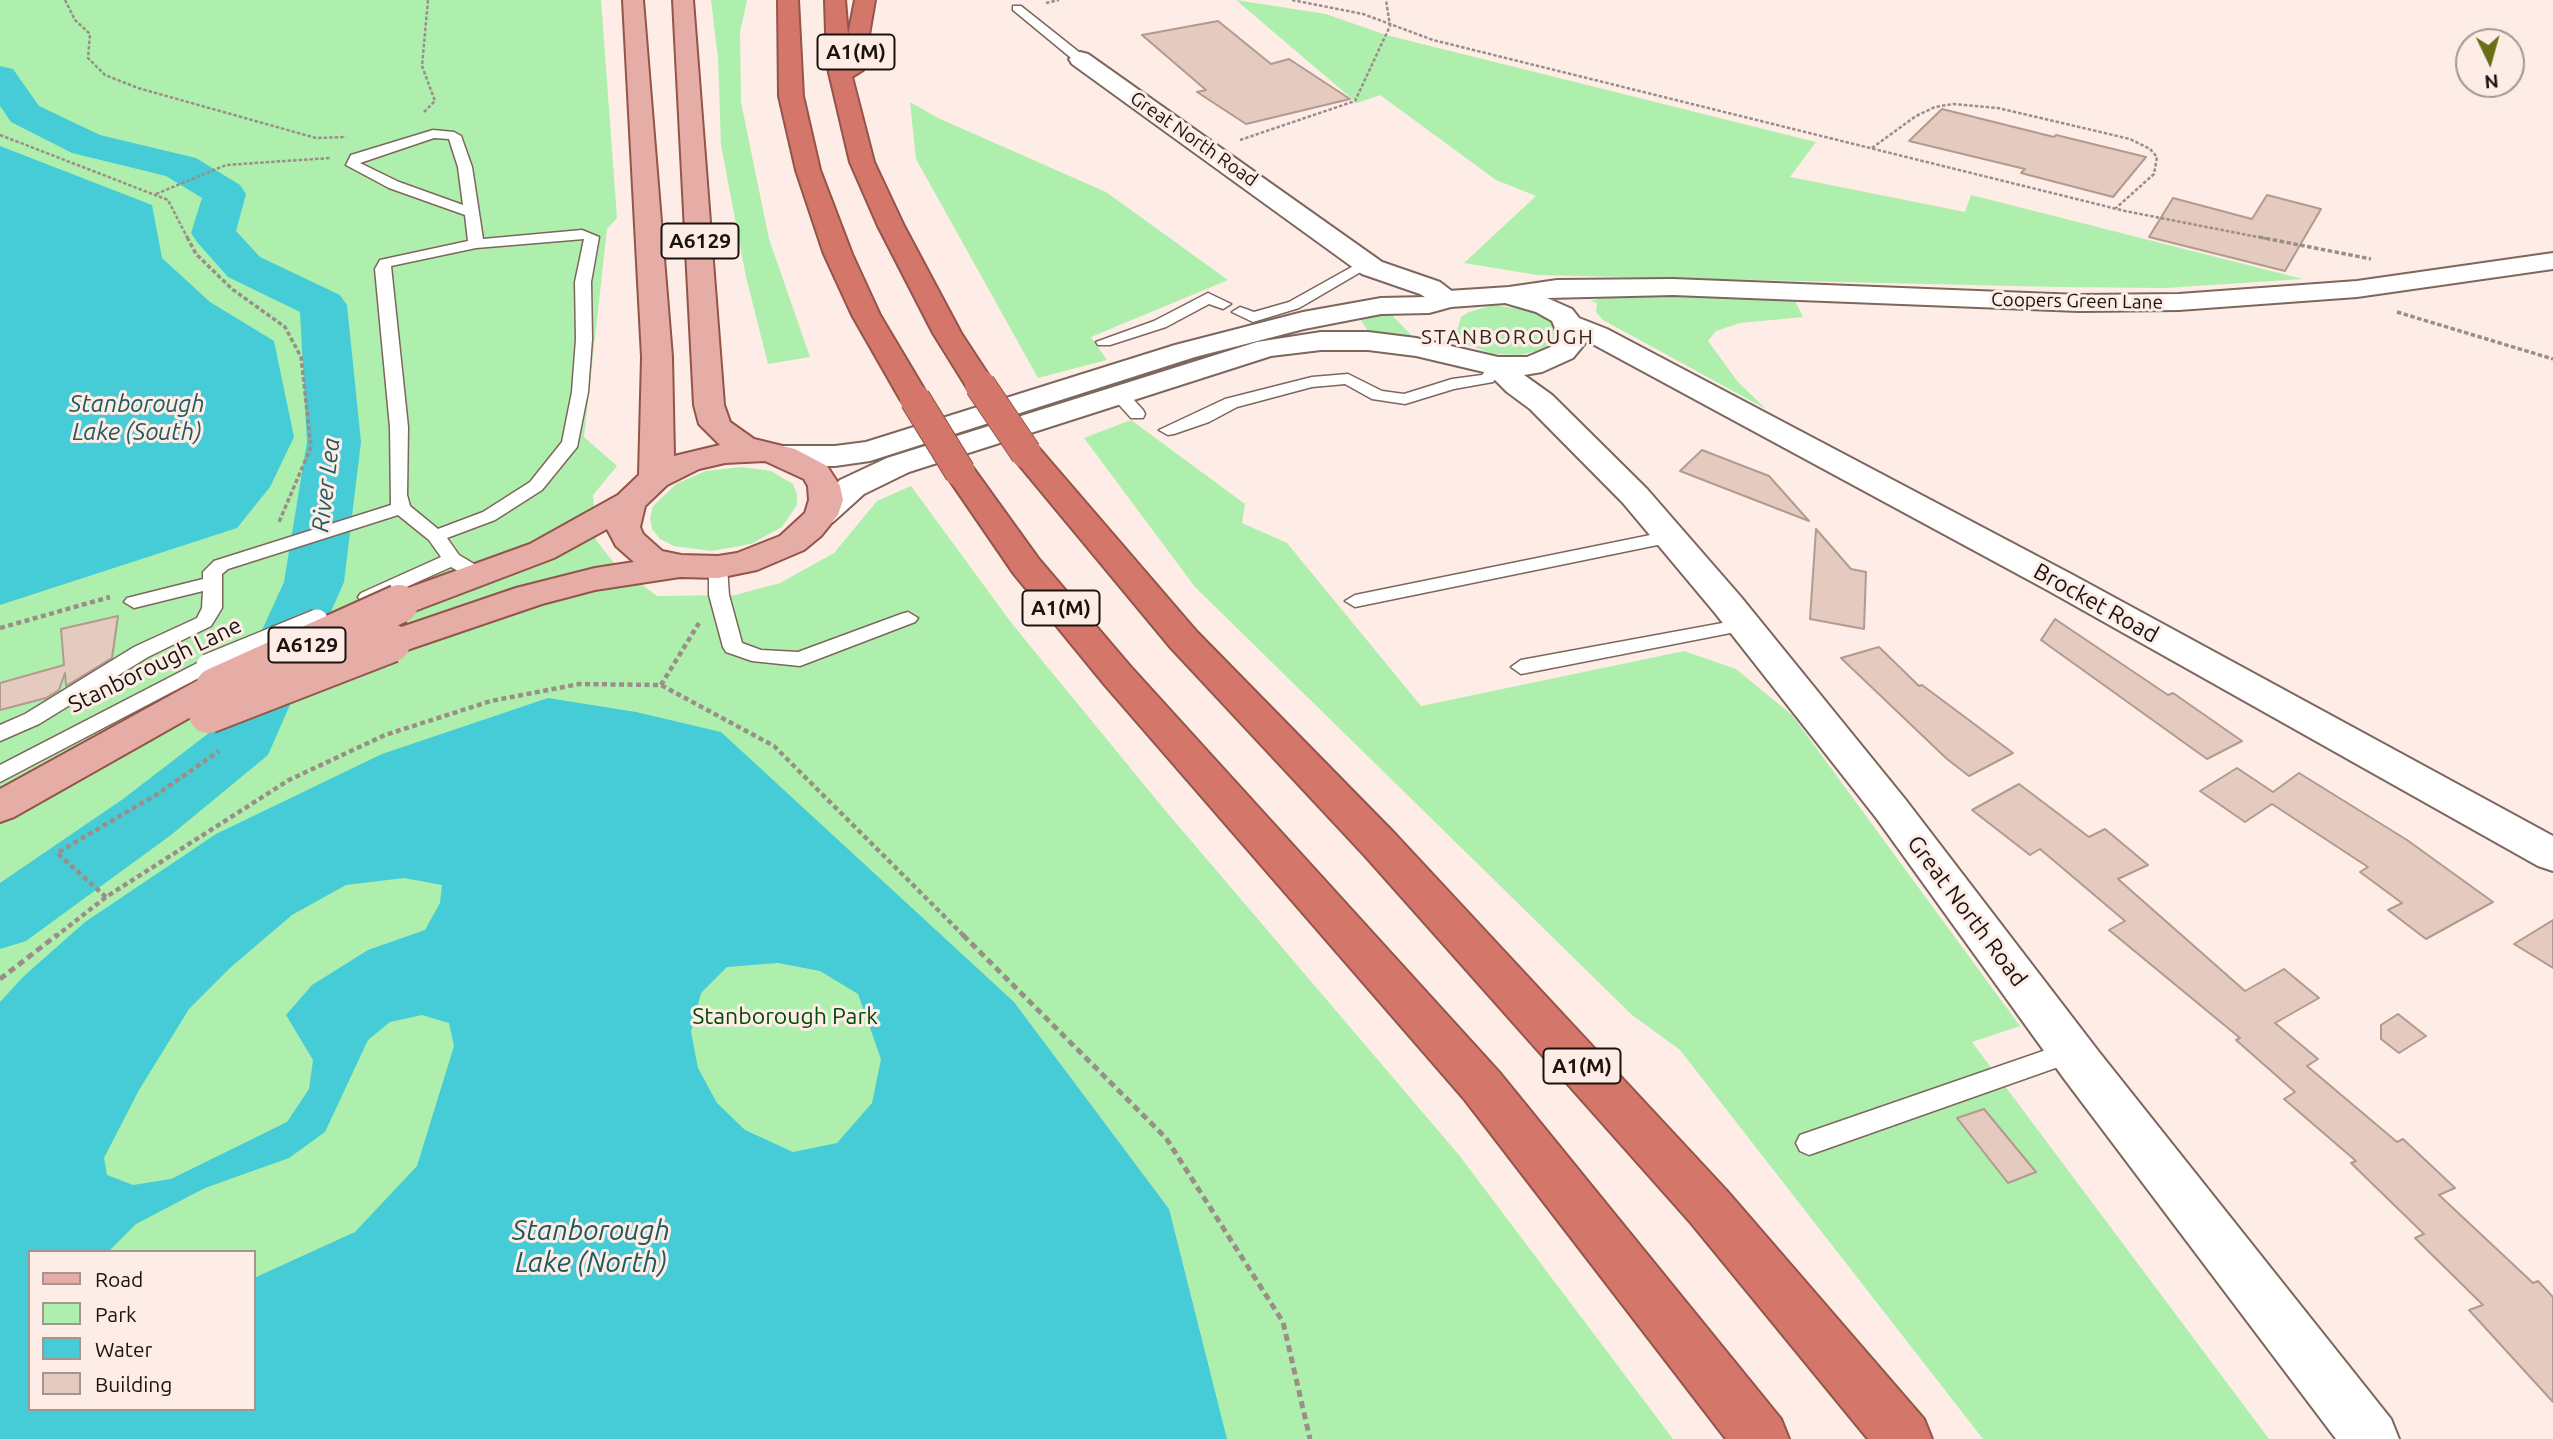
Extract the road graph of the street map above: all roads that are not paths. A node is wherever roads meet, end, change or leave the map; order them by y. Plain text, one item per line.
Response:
1 (633, 0) edge
2 (683, 0) edge
3 (788, 0) edge
4 (835, 0) edge
5 (865, 0) edge
6 (1017, 8) dead end
7 (1080, 58) joint
8 (846, 104) junction
9 (469, 212) junction
10 (476, 244) junction
11 (2553, 261) edge
12 (1369, 265) junction
13 (1598, 289) junction
14 (1506, 295) junction
15 (1436, 303) junction
16 (1223, 304) dead end
17 (1240, 312) dead end
18 (1104, 342) dead end
19 (1556, 351) junction
20 (1461, 356) junction
21 (1498, 366) junction
22 (1452, 384) junction
23 (1168, 430) dead end
24 (773, 454) junction
25 (655, 478) junction
26 (630, 502) junction
27 (401, 508) junction
28 (821, 515) junction
29 (436, 536) junction
30 (1670, 537) junction
31 (681, 566) junction
32 (464, 567) junction
33 (719, 578) junction
34 (213, 583) junction
35 (127, 598) road end
36 (1355, 601) dead end
37 (908, 618) dead end
38 (1744, 625) junction
39 (1521, 667) dead end
40 (214, 703) junction
41 (0, 734) edge
42 (0, 774) edge
43 (0, 807) edge
44 (2553, 855) edge
45 (2072, 1052) junction
46 (1808, 1143) dead end
47 (1761, 1439) edge
48 (1904, 1439) edge
49 (2371, 1439) edge

1 - 25 main road, A6129
2 - 24 main road, A6129
3 - 47 highway, A1(M), bridge
4 - 8 highway, A1(M)
5 - 8 highway, A1(M)
6 - 7 lane, Great North Road
7 - 12 main road, Great North Road
8 - 48 highway, A1(M), bridge
9 - 9 lane
9 - 10 lane
10 - 27 lane
10 - 29 lane
11 - 13 main road, Coopers Green Lane
12 - 15 main road, Great North Road
12 - 17 lane
13 - 14 main road, Coopers Green Lane
13 - 19 main road
14 - 15 main road, Coopers Green Lane
14 - 19 main road
15 - 20 main road
15 - 24 main road
16 - 18 lane
19 - 21 main road, Great North Road
19 - 30 main road, Great North Road
19 - 44 main road, Brocket Road
20 - 21 main road
20 - 22 lane
20 - 28 main road
21 - 22 lane
22 - 23 lane
24 - 25 main road
24 - 28 main road
25 - 26 main road
26 - 31 main road
26 - 32 main road, A6129
27 - 29 lane
27 - 34 lane
28 - 33 main road
29 - 32 lane
30 - 36 lane
30 - 38 main road, Great North Road
31 - 33 main road
31 - 40 main road, A6129, bridge
32 - 40 main road, A6129, bridge
32 - 40 lane, Stanborough Lane, bridge
33 - 37 lane
34 - 35 lane
34 - 41 lane
38 - 39 lane
38 - 45 main road, Great North Road
40 - 42 lane, Stanborough Lane
40 - 43 main road, A6129
45 - 46 lane
45 - 49 main road, Great North Road

